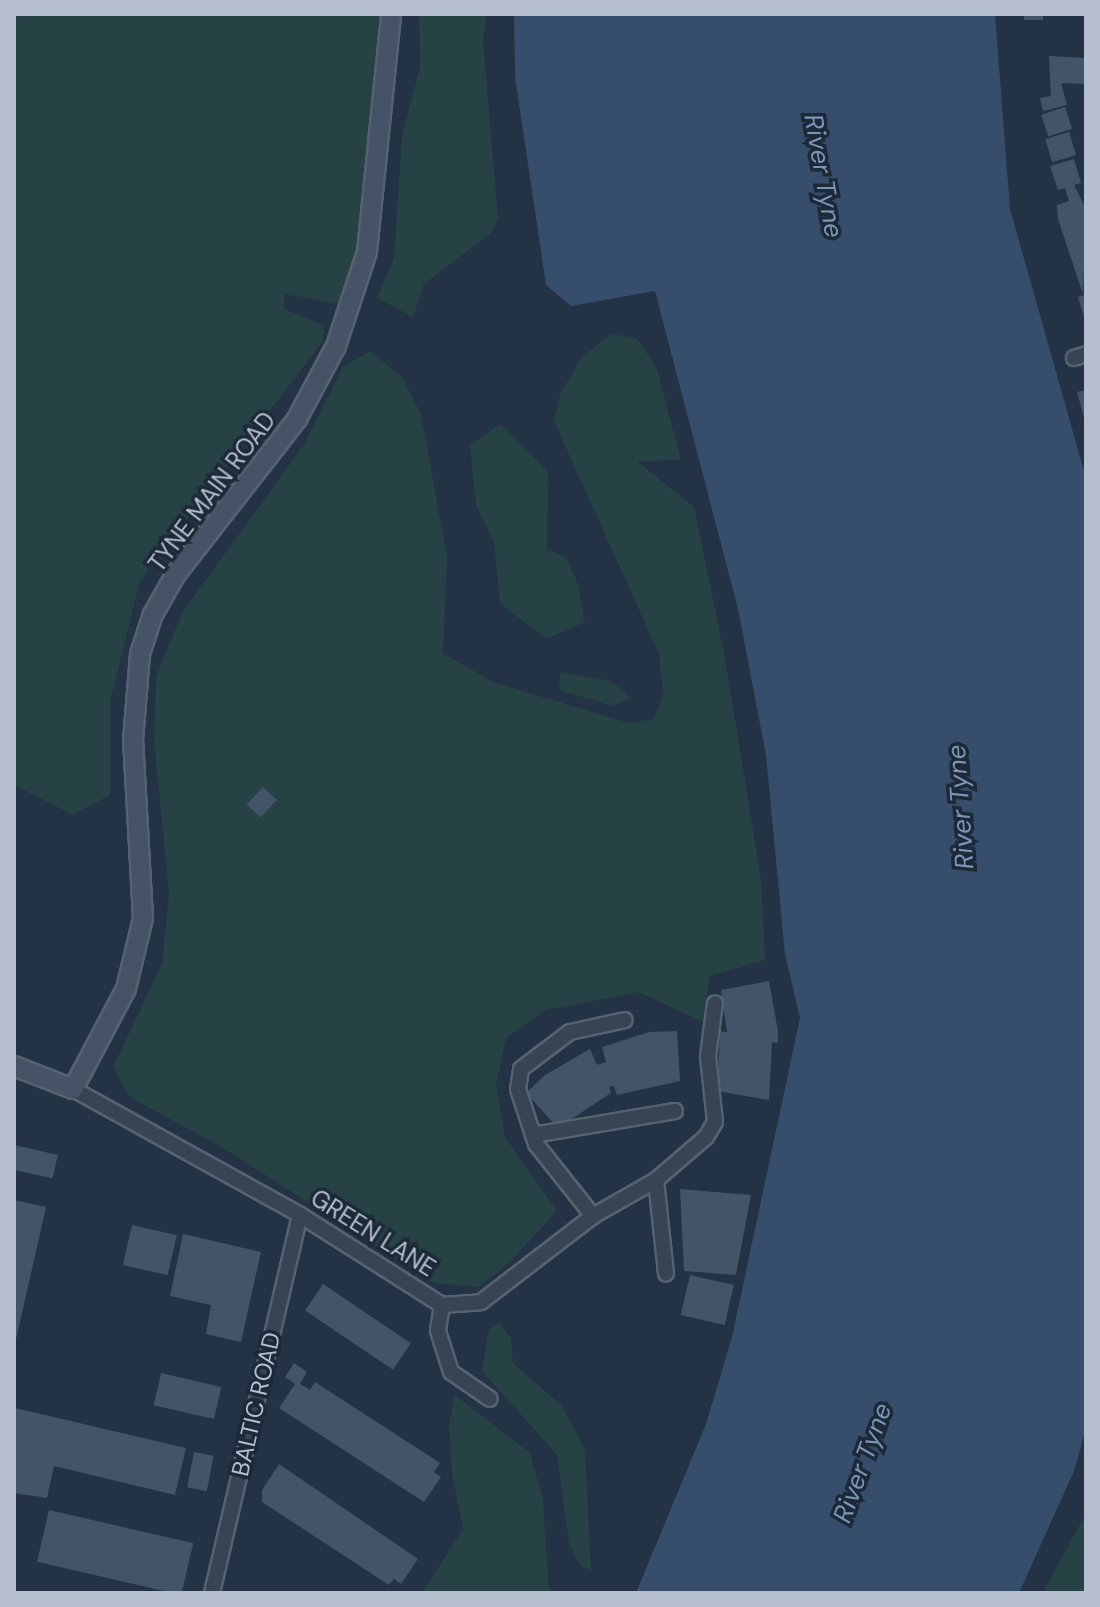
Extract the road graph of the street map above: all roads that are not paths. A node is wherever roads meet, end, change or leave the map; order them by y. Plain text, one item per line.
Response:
1 (391, 14) edge
2 (715, 1003) dead end
3 (625, 1020) dead end
4 (14, 1066) edge
5 (73, 1089) junction
6 (675, 1111) dead end
7 (533, 1135) junction
8 (656, 1180) junction
9 (300, 1215) junction
10 (593, 1216) junction
11 (666, 1273) dead end
12 (442, 1305) junction
13 (490, 1399) dead end
14 (212, 1593) edge

1 - 5 street, TYNE MAIN ROAD
2 - 8 street, GREEN LANE
3 - 7 street
4 - 5 street, GREEN LANE
5 - 9 street, GREEN LANE
6 - 7 street
7 - 10 street
8 - 10 street, GREEN LANE
8 - 11 street
9 - 12 street, GREEN LANE
9 - 14 street, BALTIC ROAD
10 - 12 street, GREEN LANE
12 - 13 street

